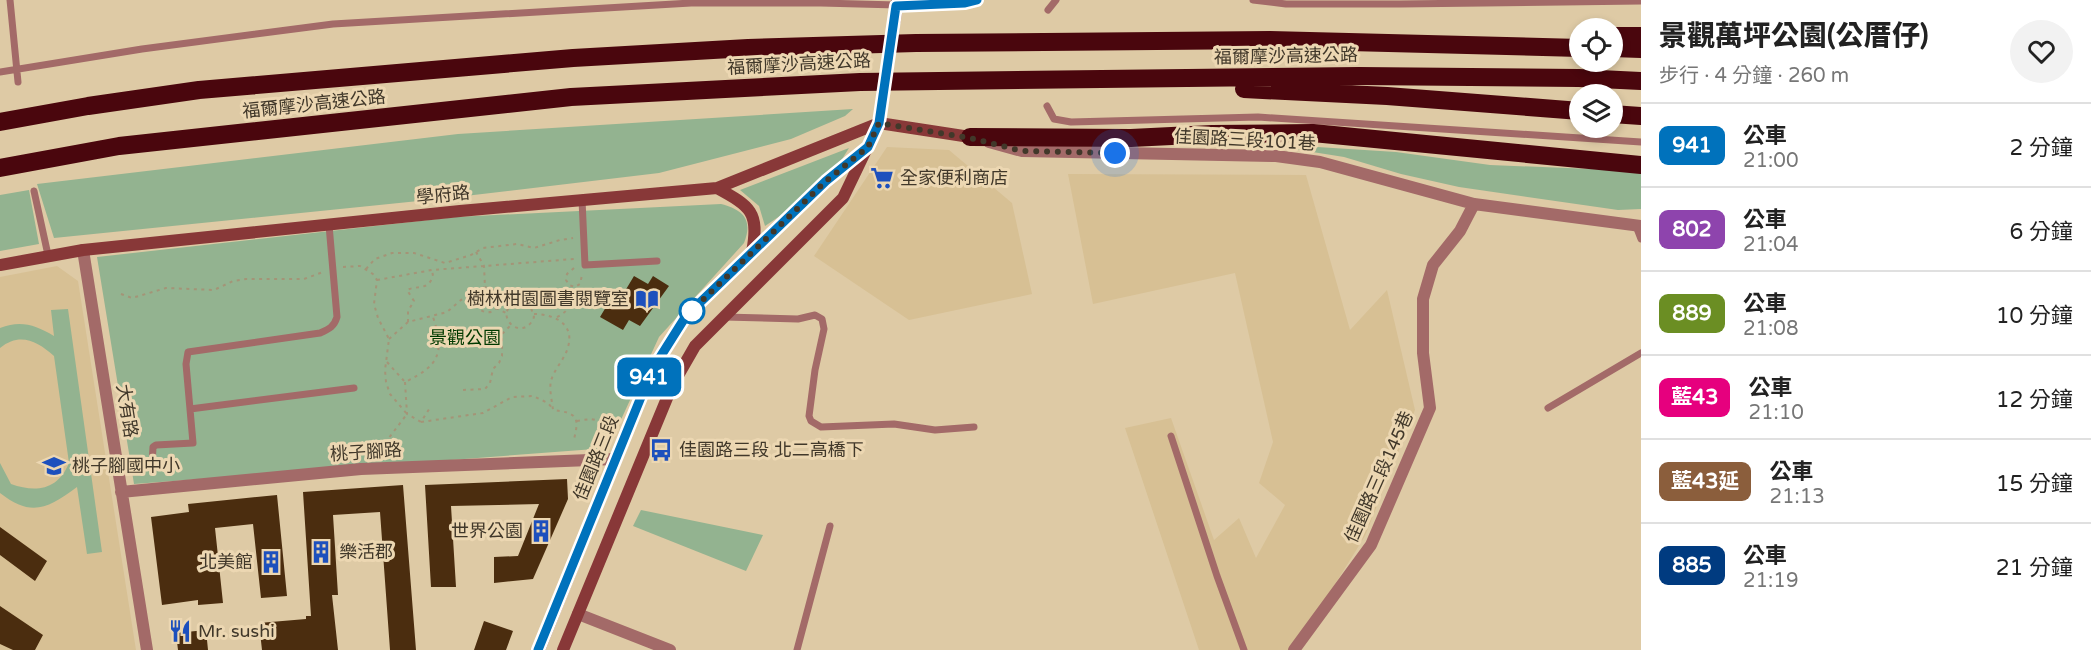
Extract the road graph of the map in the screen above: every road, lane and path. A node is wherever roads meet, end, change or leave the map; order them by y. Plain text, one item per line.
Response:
1 (10, 0) edge
2 (920, 0) edge
3 (977, 0) edge
4 (1056, 0) edge
5 (1253, 0) edge
6 (1641, 1) edge
7 (897, 3) edge
8 (1048, 10) dead end
9 (895, 20) tunnel mouth
10 (1569, 36) edge
11 (1623, 36) edge
12 (1641, 36) edge
13 (1270, 40) junction
14 (1569, 48) edge
15 (1623, 48) edge
16 (1641, 49) edge
17 (16, 69) junction
18 (0, 72) edge
19 (1092, 80) junction
20 (18, 81) dead end
21 (1641, 81) edge
22 (882, 105) tunnel mouth
23 (1047, 106) dead end
24 (1569, 110) edge
25 (1623, 115) edge
26 (1641, 116) edge
27 (0, 122) edge
28 (879, 123) junction
29 (970, 138) junction
30 (1641, 141) edge
31 (868, 147) junction
32 (1641, 165) edge
33 (0, 168) edge
34 (717, 188) junction
35 (34, 191) dead end
36 (582, 200) junction
37 (1474, 204) junction
38 (329, 225) junction
39 (1639, 226) edge
40 (1641, 239) edge
41 (583, 240) junction
42 (83, 250) junction
43 (476, 252) junction
44 (753, 252) junction
45 (48, 255) junction
46 (657, 261) dead end
47 (0, 265) edge
48 (484, 266) junction
49 (333, 268) junction
50 (366, 268) junction
51 (574, 269) junction
52 (432, 270) junction
53 (377, 280) junction
54 (485, 287) junction
55 (575, 287) junction
56 (121, 294) dead end
57 (475, 296) junction
58 (499, 300) junction
59 (510, 305) junction
60 (496, 308) junction
61 (506, 313) junction
62 (534, 314) junction
63 (433, 317) junction
64 (557, 317) junction
65 (724, 317) junction
66 (408, 322) junction
67 (511, 325) junction
68 (389, 339) junction
69 (1641, 353) edge
70 (386, 361) junction
71 (405, 382) junction
72 (354, 388) dead end
73 (463, 390) dead end
74 (431, 406) dead end
75 (1548, 408) dead end
76 (190, 409) junction
77 (553, 410) junction
78 (407, 414) junction
79 (577, 421) junction
80 (421, 422) junction
81 (609, 422) dead end
82 (974, 427) dead end
83 (1171, 436) dead end
84 (574, 439) dead end
85 (382, 447) dead end
86 (615, 459) junction
87 (152, 465) dead end
88 (121, 492) junction
89 (830, 526) dead end
90 (578, 614) junction
91 (147, 650) edge
92 (538, 650) edge
93 (563, 650) edge
94 (669, 650) edge
95 (797, 650) edge
96 (1244, 650) edge
97 (1294, 650) edge

1 - 17 lane
2 - 7 lane
3 - 7 street
4 - 8 lane
5 - 6 lane
7 - 9 street
7 - 17 lane
10 - 13 highway
11 - 12 highway
13 - 14 highway, 福爾摩沙高速公路
13 - 27 highway, 福爾摩沙高速公路
15 - 16 highway
17 - 18 lane
17 - 20 lane
19 - 21 highway, 福爾摩沙高速公路
19 - 24 highway
19 - 33 highway, 福爾摩沙高速公路
22 - 28 street, 佳園路三段
23 - 30 lane
25 - 26 highway
28 - 29 street, 佳園路三段101巷
28 - 31 street, 佳園路三段
28 - 34 street, 學府路
29 - 32 highway
29 - 37 street, 佳園路三段101巷
31 - 44 street, 佳園路三段
31 - 65 street, 佳園路三段
34 - 36 street, 學府路
34 - 44 street
35 - 45 lane
36 - 38 street, 學府路
36 - 41 lane
37 - 39 street, 佳園路三段101巷
37 - 97 street, 佳園路三段145巷
38 - 42 street, 學府路
38 - 49 lane
39 - 40 lane
41 - 43 path
41 - 46 lane
42 - 45 street, 學府路
42 - 88 street, 大有路
43 - 48 path
43 - 50 path
44 - 86 street, 佳園路三段
45 - 47 street, 學府路
48 - 51 path
48 - 52 path
48 - 54 path
49 - 50 path
49 - 56 path
49 - 76 lane
50 - 53 path
51 - 55 path
51 - 55 path
52 - 53 path
52 - 66 path
53 - 68 path
54 - 57 path
54 - 58 path
55 - 64 path
57 - 60 path
57 - 63 path
58 - 59 path
58 - 60 path
59 - 61 path
59 - 62 path
60 - 61 path
61 - 67 path
62 - 64 path
62 - 67 path
63 - 66 path
63 - 71 path
64 - 77 path
65 - 82 lane
65 - 90 street, 佳園路三段
66 - 68 path
67 - 73 path
68 - 70 path
69 - 75 lane
70 - 71 path
70 - 78 path
71 - 78 path
72 - 76 lane
74 - 80 path
76 - 87 lane
77 - 79 path
77 - 80 path
78 - 80 path
78 - 85 path
79 - 81 path
79 - 84 path
83 - 96 lane
86 - 88 street, 桃子腳路
86 - 92 street, 佳園路三段
88 - 91 street, 大有路
89 - 95 lane
90 - 93 street, 佳園路三段
90 - 94 street

